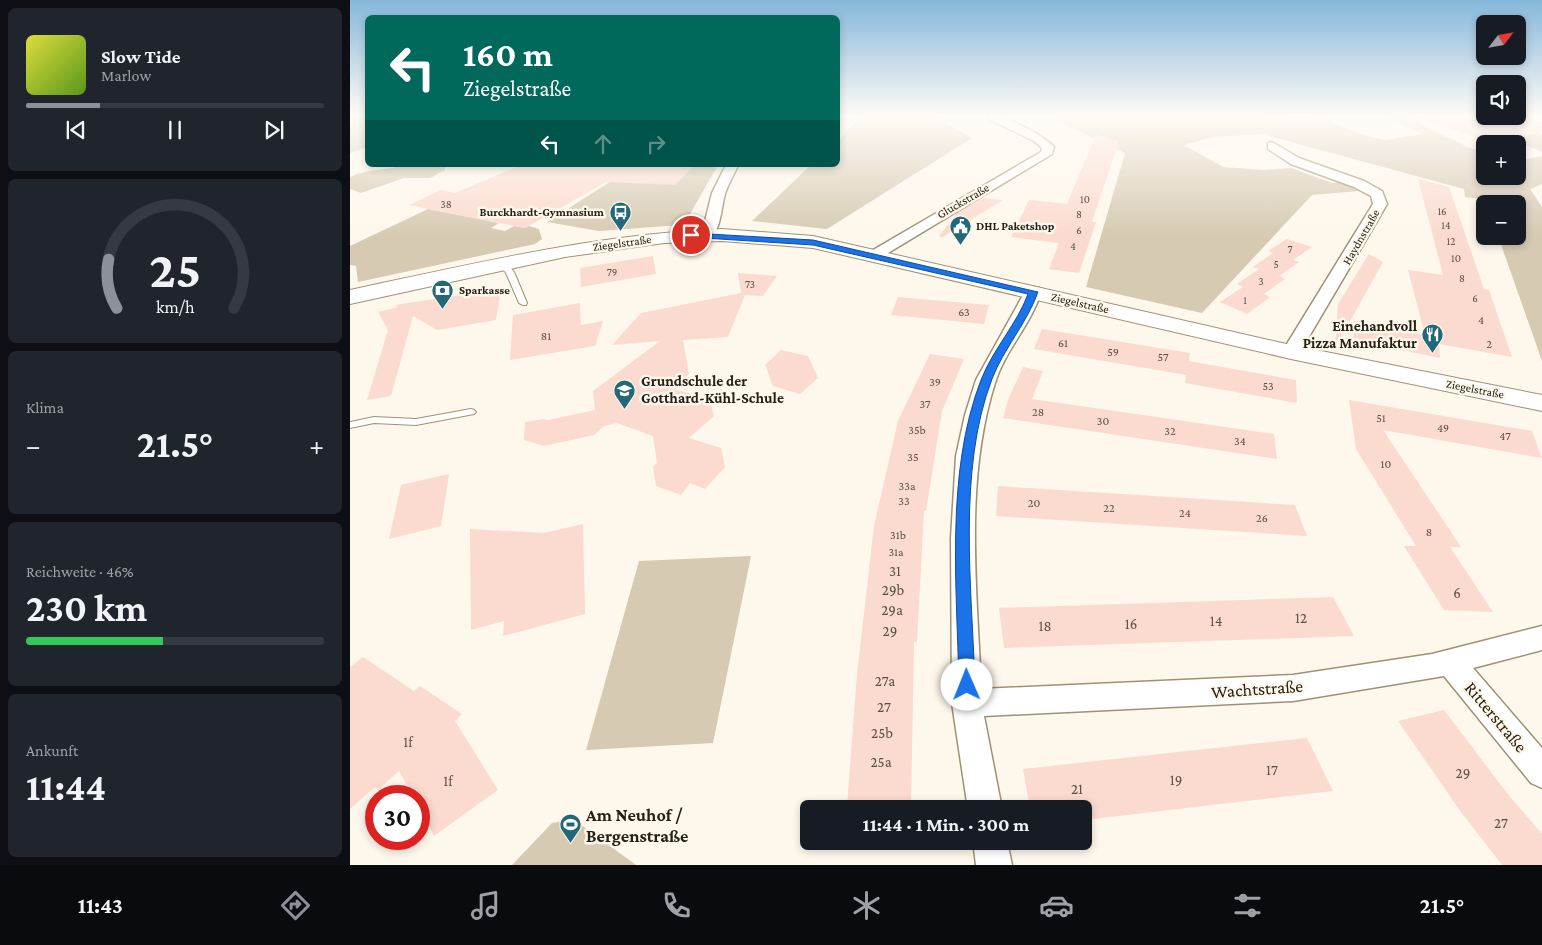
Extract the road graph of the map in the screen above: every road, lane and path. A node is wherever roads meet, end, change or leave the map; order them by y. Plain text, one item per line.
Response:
1 (1044, 155) edge
2 (1286, 155) edge
3 (731, 167) edge
4 (706, 235) junction
5 (872, 256) junction
6 (503, 264) junction
7 (1033, 292) junction
8 (350, 297) edge
9 (523, 303) dead end
10 (1291, 352) junction
11 (1542, 403) edge
12 (471, 412) dead end
13 (350, 425) edge
14 (1542, 638) edge
15 (1450, 662) junction
16 (967, 703) junction
17 (1542, 772) edge
18 (983, 800) edge
19 (992, 850) edge
20 (994, 865) edge

1 - 5 street, Gluckstraße
2 - 10 street, Haydnstraße
3 - 4 street
4 - 5 main road, Ziegelstraße
4 - 6 main road, Ziegelstraße
5 - 7 main road, Ziegelstraße
6 - 8 main road, Ziegelstraße
6 - 9 lane
7 - 10 main road, Ziegelstraße
7 - 16 street
10 - 11 main road, Ziegelstraße
12 - 13 lane
14 - 15 street, Wachtstraße
15 - 16 street, Wachtstraße
15 - 17 street, Ritterstraße
16 - 18 street
19 - 20 street

